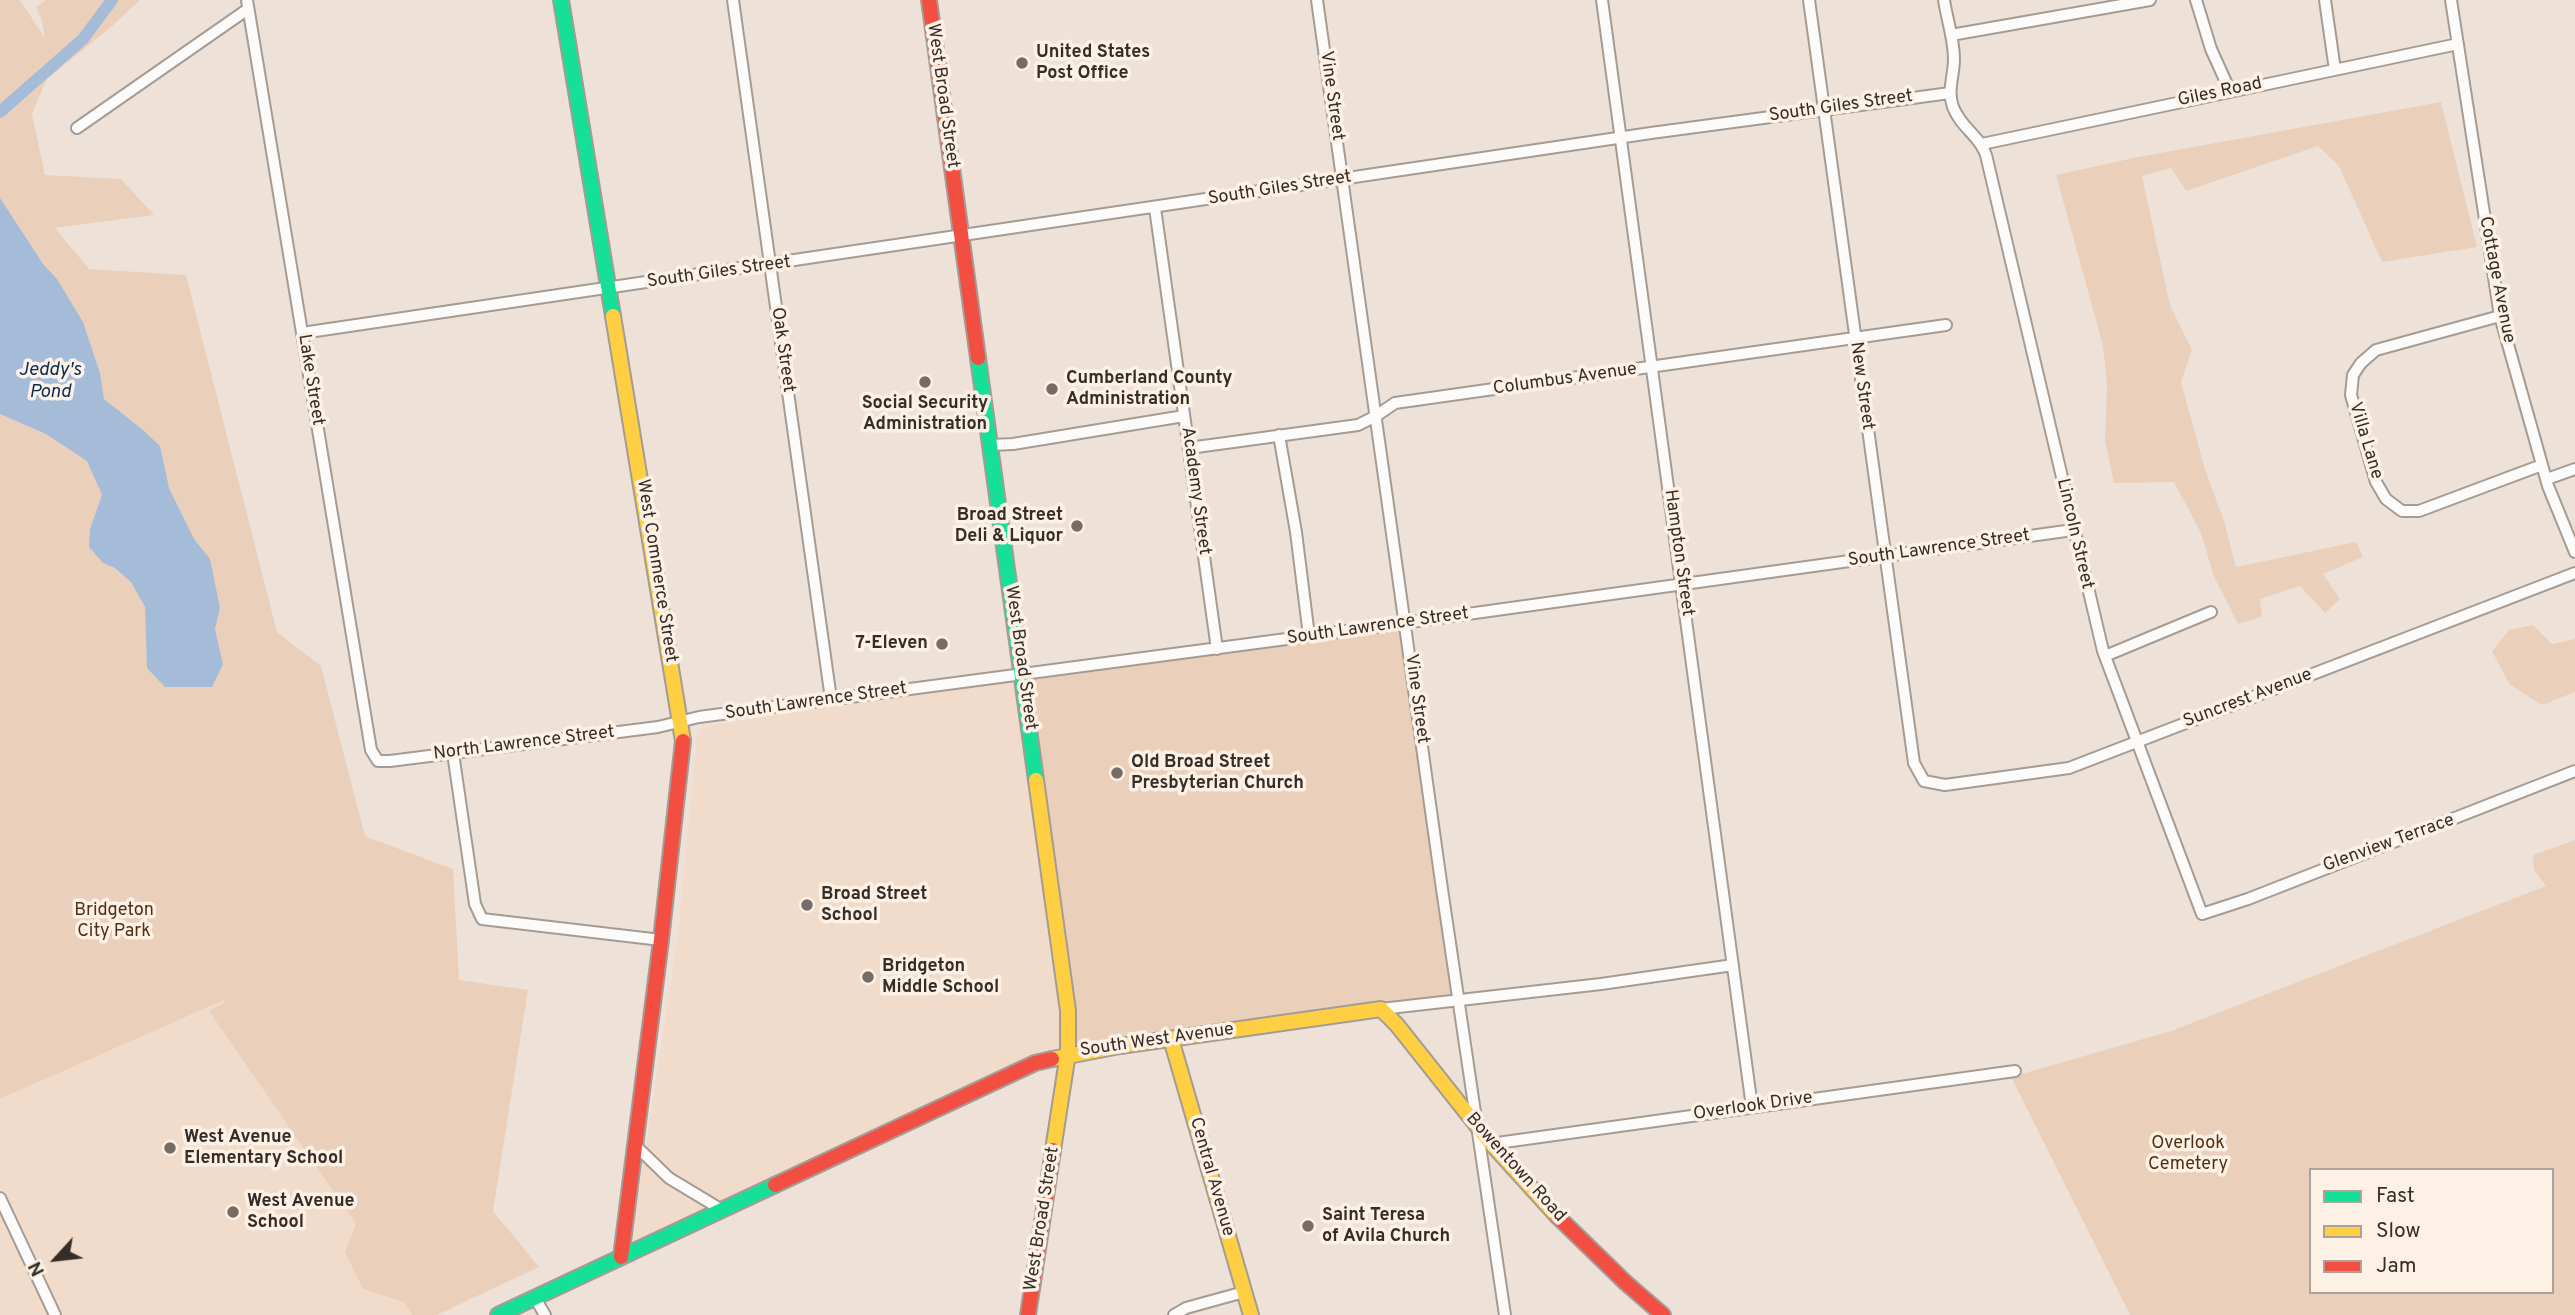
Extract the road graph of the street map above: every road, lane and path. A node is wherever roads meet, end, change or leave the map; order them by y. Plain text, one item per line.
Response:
1 (561, 0) edge
2 (733, 0) edge
3 (929, 0) edge
4 (1317, 0) edge
5 (1602, 0) edge
6 (1809, 0) edge
7 (1944, 0) edge
8 (2150, 0) edge
9 (2196, 0) edge
10 (2325, 0) edge
11 (2451, 0) edge
12 (247, 4) edge
13 (1951, 35) junction
14 (2458, 44) junction
15 (2335, 70) junction
16 (2230, 91) junction
17 (1950, 93) junction
18 (1824, 110) junction
19 (77, 128) dead end
20 (1621, 137) junction
21 (1982, 144) junction
22 (1342, 179) junction
23 (1155, 208) junction
24 (962, 237) junction
25 (770, 265) junction
26 (610, 289) junction
27 (2500, 316) junction
28 (1946, 325) dead end
29 (302, 333) junction
30 (1854, 338) junction
31 (1652, 368) junction
32 (1184, 416) junction
33 (1376, 416) junction
34 (1279, 435) junction
35 (991, 445) junction
36 (1189, 447) junction
37 (2542, 465) junction
38 (2575, 469) edge
39 (2547, 479) junction
40 (2073, 530) junction
41 (2575, 552) edge
42 (1884, 557) junction
43 (2575, 573) edge
44 (1682, 585) junction
45 (2211, 612) dead end
46 (1406, 623) junction
47 (1309, 636) junction
48 (1217, 649) junction
49 (2105, 656) junction
50 (1023, 675) junction
51 (831, 699) junction
52 (681, 722) junction
53 (2137, 741) junction
54 (372, 752) joint
55 (453, 753) junction
56 (1916, 771) joint
57 (2575, 771) edge
58 (2202, 914) joint
59 (661, 940) junction
60 (1733, 965) junction
61 (1458, 1000) junction
62 (1381, 1009) junction
63 (1171, 1039) junction
64 (1068, 1053) junction
65 (2015, 1071) dead end
66 (1752, 1107) junction
67 (1477, 1128) junction
68 (1490, 1143) junction
69 (636, 1146) junction
70 (0, 1198) edge
71 (722, 1210) junction
72 (621, 1257) junction
73 (1244, 1292) junction
74 (535, 1298) junction
75 (55, 1315) edge
76 (498, 1315) edge
77 (545, 1315) edge
78 (1028, 1315) edge
79 (1174, 1315) edge
80 (1251, 1315) edge
81 (1505, 1315) edge
82 (1663, 1315) edge

1 - 26 main road, West Commerce Street
2 - 25 street, Oak Street
3 - 24 main road, West Broad Street
4 - 22 street, Vine Street
5 - 20 street, Hampton Street
6 - 18 street, New Street
7 - 13 street
8 - 13 street
9 - 16 street
10 - 15 street
11 - 14 street, Cottage Avenue
12 - 19 street
12 - 29 street, Lake Street
13 - 17 street
14 - 15 street, Giles Road
14 - 27 street, Cottage Avenue
15 - 16 street, Giles Road
16 - 21 street, Giles Road
17 - 18 street, South Giles Street
17 - 21 street
18 - 20 street, South Giles Street
18 - 30 street, New Street
20 - 22 street, South Giles Street
20 - 31 street, Hampton Street
21 - 40 street, Lincoln Street
22 - 23 street, South Giles Street
22 - 33 street, Vine Street
23 - 24 street, South Giles Street
23 - 32 street, Academy Street
24 - 25 street, South Giles Street
24 - 35 main road, West Broad Street
25 - 26 street, South Giles Street
25 - 51 street, Oak Street
26 - 29 street, South Giles Street
26 - 52 main road, West Commerce Street
27 - 37 street, Cottage Avenue
27 - 37 street, Villa Lane
28 - 30 street, Columbus Avenue
29 - 54 street, Lake Street
30 - 31 street, Columbus Avenue
30 - 42 street, New Street
31 - 33 street, Columbus Avenue
31 - 44 street, Hampton Street
32 - 35 street
32 - 36 street, Academy Street
33 - 34 street, Columbus Avenue
33 - 46 street, Vine Street
34 - 36 street, Columbus Avenue
34 - 47 street
35 - 50 main road, West Broad Street
36 - 48 street, Academy Street
37 - 39 street, Cottage Avenue
38 - 39 street
39 - 41 street, Cottage Avenue
40 - 42 street, South Lawrence Street
40 - 49 street, Lincoln Street
42 - 44 street, South Lawrence Street
42 - 56 street, New Street
43 - 53 street, Suncrest Avenue
44 - 46 street, South Lawrence Street
44 - 60 street, Hampton Street
45 - 49 street
46 - 47 street, South Lawrence Street
46 - 61 street, Vine Street
47 - 48 street, South Lawrence Street
48 - 50 street, South Lawrence Street
49 - 53 street, Lincoln Street
50 - 51 street, South Lawrence Street
50 - 64 main road, West Broad Street
51 - 52 street, South Lawrence Street
52 - 55 street, North Lawrence Street
52 - 59 main road, West Commerce Street
53 - 56 street, Suncrest Avenue
53 - 58 street, Lincoln Street
54 - 55 street, North Lawrence Street
55 - 59 street
57 - 58 street, Glenview Terrace
59 - 69 main road, West Commerce Street
60 - 61 street, South West Avenue
60 - 66 street, Hampton Street
61 - 62 street, South West Avenue
61 - 67 street, Vine Street
62 - 63 main road, South West Avenue
62 - 67 main road, Bowentown Road
63 - 64 main road, South West Avenue
63 - 73 main road, Central Avenue
64 - 71 main road, South West Avenue
64 - 78 main road, West Broad Street
65 - 66 street, Overlook Drive
66 - 68 street, Overlook Drive
67 - 68 main road, Bowentown Road
67 - 81 street, Vine Street
68 - 82 main road, Bowentown Road
69 - 71 street
69 - 72 main road, West Commerce Street
70 - 75 street
71 - 72 main road, South West Avenue
72 - 74 main road, South West Avenue
73 - 79 street
73 - 80 main road, Central Avenue
74 - 76 main road, South West Avenue
74 - 77 street

